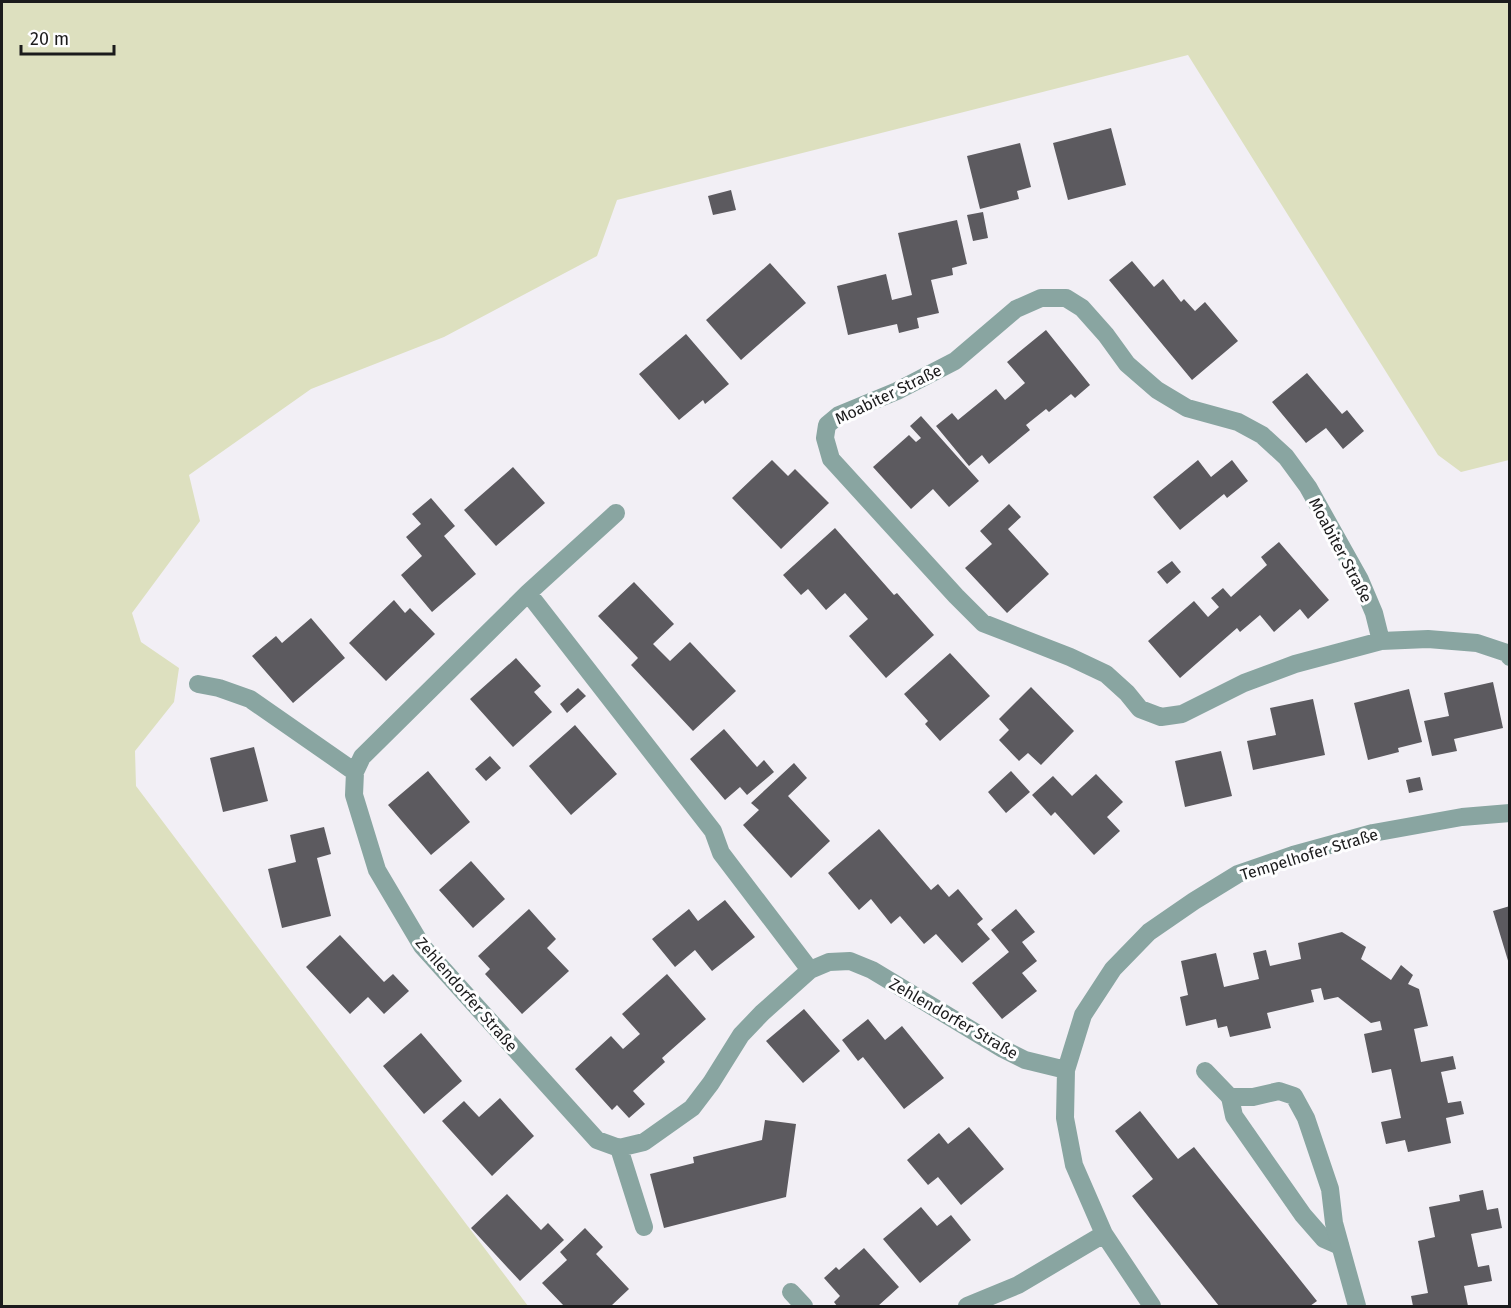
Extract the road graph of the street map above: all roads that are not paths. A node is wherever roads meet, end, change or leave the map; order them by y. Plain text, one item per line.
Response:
1 (616, 513) dead end
2 (528, 593) junction
3 (1381, 641) junction
4 (1509, 657) edge
5 (198, 684) dead end
6 (355, 772) junction
7 (1509, 813) edge
8 (810, 970) junction
9 (1066, 1070) junction
10 (1205, 1071) dead end
11 (1230, 1097) junction
12 (619, 1148) junction
13 (644, 1227) dead end
14 (1104, 1234) junction
15 (1340, 1246) junction
16 (791, 1292) dead end
17 (804, 1306) edge
18 (967, 1306) edge
19 (1152, 1306) edge
20 (1357, 1306) edge

1 - 2 street
2 - 6 street
2 - 8 street
3 - 3 street, Moabiter Straße
3 - 4 street, Moabiter Straße
5 - 6 street
6 - 12 street, Zehlendorfer Straße
7 - 9 street, Tempelhofer Straße
8 - 9 street, Zehlendorfer Straße
8 - 12 street, Zehlendorfer Straße
9 - 14 street, Tempelhofer Straße
10 - 11 street
11 - 15 street
11 - 15 street
12 - 13 street
14 - 18 street
14 - 19 street, Tempelhofer Straße
15 - 20 street
16 - 17 street

